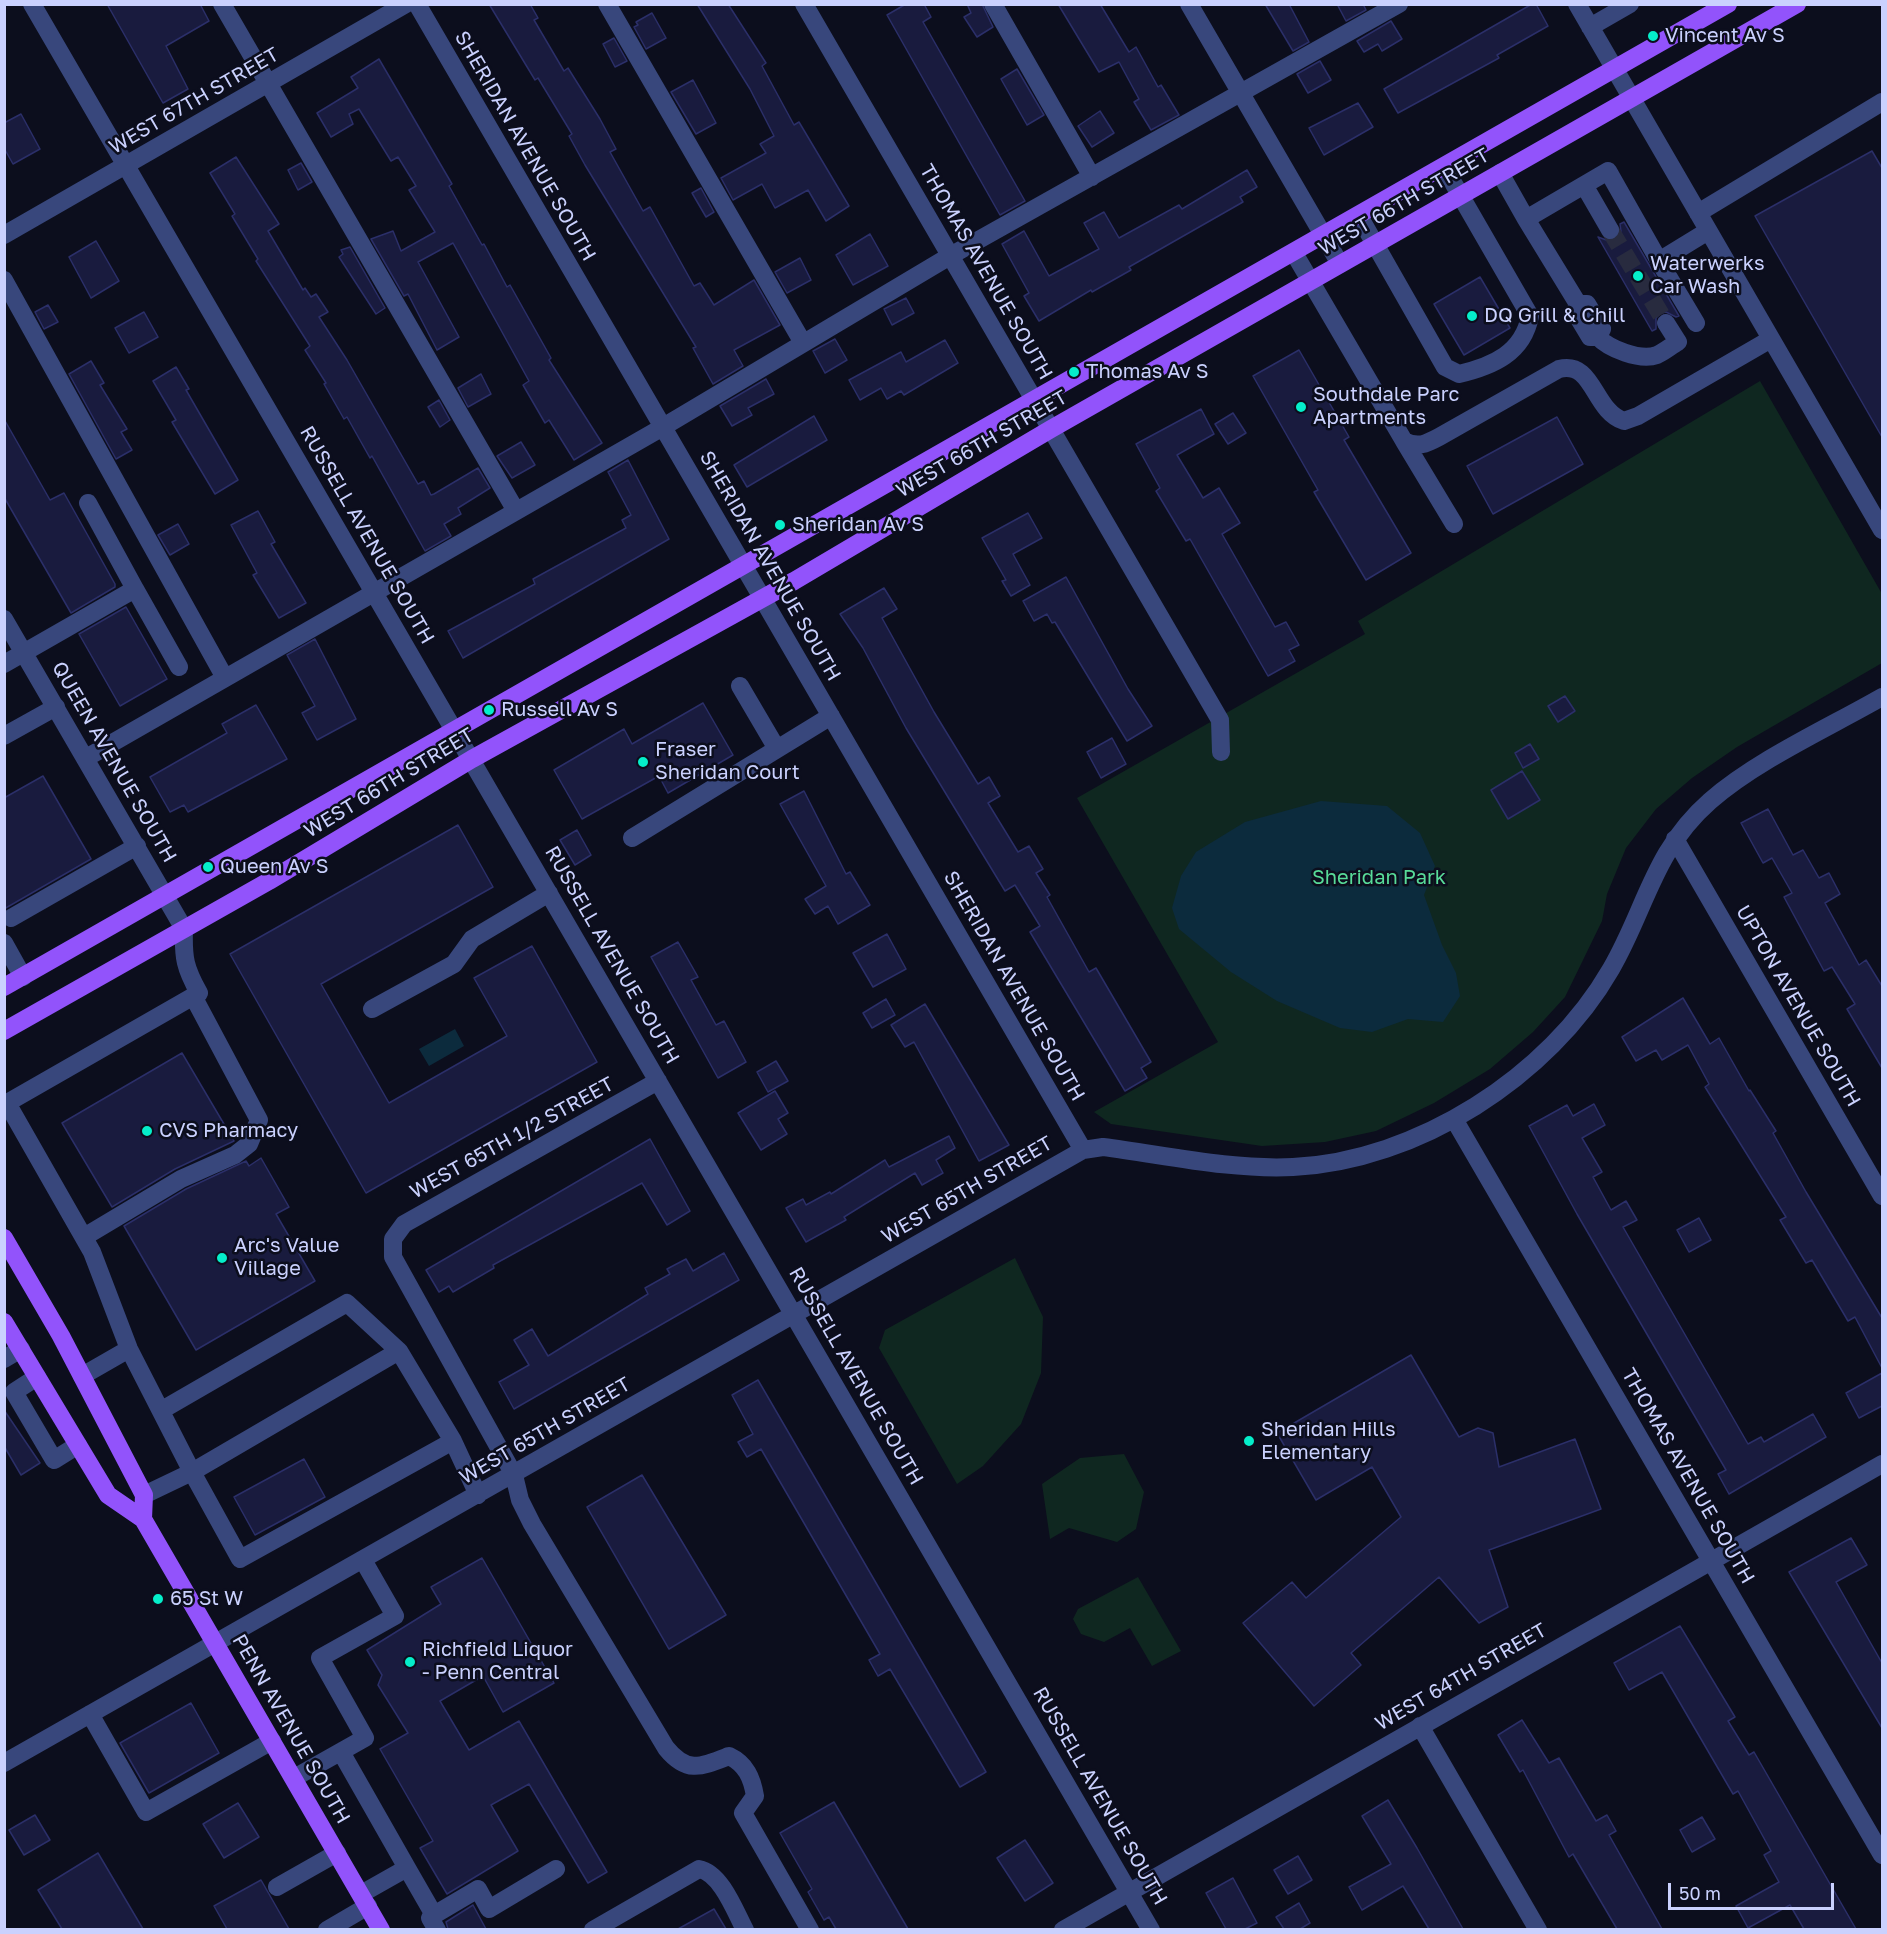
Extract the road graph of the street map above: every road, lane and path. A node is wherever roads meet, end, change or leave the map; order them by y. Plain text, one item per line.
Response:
1 (32, 4) edge
2 (222, 4) edge
3 (406, 4) edge
4 (417, 4) edge
5 (607, 4) edge
6 (804, 4) edge
7 (993, 4) edge
8 (1189, 4) edge
9 (1577, 4) edge
10 (1630, 4) edge
11 (1728, 4) edge
12 (1797, 4) edge
13 (1387, 7) edge
14 (1590, 27) junction
15 (1615, 70) junction
16 (268, 84) junction
17 (1241, 94) junction
18 (1632, 99) junction
19 (1882, 102) edge
20 (126, 166) junction
21 (1444, 167) junction
22 (1500, 173) junction
23 (1092, 177) junction
24 (1584, 185) junction
25 (1462, 196) junction
26 (1698, 213) junction
27 (1359, 216) junction
28 (1526, 219) junction
29 (1610, 230) tunnel mouth
30 (1708, 231) junction
31 (4, 235) edge
32 (1323, 236) junction
33 (1376, 244) junction
34 (1294, 253) junction
35 (950, 256) junction
36 (1659, 261) junction
37 (1340, 264) junction
38 (4, 280) edge
39 (1310, 281) junction
40 (1666, 323) tunnel mouth
41 (1696, 323) dead end
42 (1771, 339) junction
43 (803, 343) junction
44 (1035, 401) junction
45 (663, 427) junction
46 (1051, 429) junction
47 (1404, 441) junction
48 (88, 503) dead end
49 (516, 511) junction
50 (1880, 520) edge
51 (1454, 524) dead end
52 (744, 565) junction
53 (135, 589) junction
54 (375, 592) junction
55 (763, 599) junction
56 (4, 619) edge
57 (24, 652) junction
58 (4, 664) edge
59 (179, 667) dead end
60 (225, 678) junction
61 (740, 686) dead end
62 (1882, 697) edge
63 (56, 707) junction
64 (831, 716) junction
65 (456, 732) junction
66 (4, 736) edge
67 (777, 750) junction
68 (1221, 752) dead end
69 (86, 758) junction
70 (472, 759) junction
71 (632, 838) dead end
72 (1675, 839) junction
73 (137, 846) junction
74 (549, 893) junction
75 (165, 895) junction
76 (12, 918) dead end
77 (184, 929) junction
78 (4, 943) edge
79 (23, 977) junction
80 (4, 987) edge
81 (193, 996) junction
82 (372, 1009) dead end
83 (4, 1031) edge
84 (658, 1081) junction
85 (1454, 1119) junction
86 (1083, 1150) junction
87 (1882, 1196) edge
88 (84, 1237) junction
89 (4, 1238) edge
90 (795, 1316) junction
91 (4, 1322) edge
92 (21, 1349) junction
93 (129, 1349) junction
94 (399, 1351) junction
95 (4, 1359) edge
96 (82, 1376) junction
97 (37, 1377) junction
98 (162, 1410) junction
99 (453, 1441) junction
100 (78, 1445) junction
101 (1882, 1464) edge
102 (192, 1472) junction
103 (514, 1475) junction
104 (144, 1495) junction
105 (478, 1495) junction
106 (143, 1519) junction
107 (363, 1560) junction
108 (1711, 1561) junction
109 (215, 1644) junction
110 (90, 1714) junction
111 (1420, 1726) junction
112 (272, 1741) junction
113 (341, 1752) junction
114 (4, 1763) edge
115 (294, 1778) junction
116 (337, 1853) junction
117 (1882, 1855) edge
118 (407, 1868) junction
119 (556, 1869) dead end
120 (277, 1887) dead end
121 (1130, 1892) junction
122 (364, 1900) junction
123 (435, 1922) edge
124 (327, 1929) edge
125 (381, 1929) edge
126 (593, 1929) edge
127 (746, 1929) edge
128 (810, 1929) edge
129 (1063, 1929) edge
130 (1152, 1929) edge
131 (1538, 1929) edge

1 - 20 street, RUSSELL AVENUE SOUTH
2 - 16 street
3 - 16 street, WEST 67TH STREET
4 - 45 street, SHERIDAN AVENUE SOUTH
5 - 43 street
6 - 35 street, THOMAS AVENUE SOUTH
7 - 23 street
8 - 17 street
9 - 14 street
10 - 14 street
11 - 15 main road, WEST 66TH STREET
12 - 18 main road, WEST 66TH STREET
13 - 17 street
14 - 15 street
15 - 18 street
15 - 21 main road, WEST 66TH STREET
16 - 20 street, WEST 67TH STREET
16 - 49 street
17 - 23 street
17 - 32 street
18 - 22 main road, WEST 66TH STREET
18 - 26 street
19 - 26 street
20 - 31 street, WEST 67TH STREET
20 - 54 street, RUSSELL AVENUE SOUTH
21 - 25 street
21 - 27 main road, WEST 66TH STREET
22 - 25 main road, WEST 66TH STREET
22 - 28 street
23 - 35 street
24 - 28 street
24 - 29 street
24 - 36 street
25 - 33 main road, WEST 66TH STREET
25 - 33 street
26 - 30 street
27 - 32 main road, WEST 66TH STREET
27 - 33 street
28 - 40 street
30 - 36 street
30 - 42 street
32 - 34 main road, WEST 66TH STREET
32 - 37 street
33 - 37 main road, WEST 66TH STREET
34 - 39 street
34 - 44 main road, WEST 66TH STREET
35 - 43 street
35 - 44 street, THOMAS AVENUE SOUTH
36 - 41 street
37 - 39 main road, WEST 66TH STREET
38 - 60 street
39 - 46 main road, WEST 66TH STREET
39 - 47 street
42 - 47 street
42 - 50 street
43 - 45 street
44 - 46 street, THOMAS AVENUE SOUTH
44 - 52 main road, WEST 66TH STREET
45 - 49 street
45 - 52 street, SHERIDAN AVENUE SOUTH
46 - 55 main road, WEST 66TH STREET
46 - 68 street, THOMAS AVENUE SOUTH
47 - 51 street
48 - 53 street
49 - 54 street
52 - 55 street, SHERIDAN AVENUE SOUTH
52 - 65 main road, WEST 66TH STREET
53 - 57 street
53 - 59 street
54 - 60 street
54 - 65 street, RUSSELL AVENUE SOUTH
55 - 64 street, SHERIDAN AVENUE SOUTH
55 - 70 main road, WEST 66TH STREET
56 - 57 street, QUEEN AVENUE SOUTH
57 - 58 street
57 - 63 street, QUEEN AVENUE SOUTH
60 - 69 street
61 - 67 street
62 - 72 street, WEST 65TH STREET
63 - 66 street
63 - 69 street, QUEEN AVENUE SOUTH
64 - 67 street
64 - 86 street, SHERIDAN AVENUE SOUTH
65 - 70 street, RUSSELL AVENUE SOUTH
65 - 75 main road, WEST 66TH STREET
67 - 71 street
69 - 73 street, QUEEN AVENUE SOUTH
70 - 74 street, RUSSELL AVENUE SOUTH
70 - 77 main road, WEST 66TH STREET
72 - 85 street, WEST 65TH STREET
72 - 87 street, UPTON AVENUE SOUTH
73 - 75 street, QUEEN AVENUE SOUTH
73 - 76 street
74 - 82 street
74 - 84 street, RUSSELL AVENUE SOUTH
75 - 77 street, QUEEN AVENUE SOUTH
75 - 79 main road, WEST 66TH STREET
77 - 81 street
77 - 83 main road, WEST 66TH STREET
78 - 79 street
79 - 80 main road, WEST 66TH STREET
81 - 88 street
81 - 88 street
84 - 90 street, RUSSELL AVENUE SOUTH
84 - 103 street, WEST 65TH 1/2 STREET
85 - 86 street, WEST 65TH STREET
85 - 108 street, THOMAS AVENUE SOUTH
86 - 90 street, WEST 65TH STREET
88 - 93 street
89 - 96 main road
90 - 103 street, WEST 65TH STREET
90 - 121 street, RUSSELL AVENUE SOUTH
91 - 92 main road, PENN AVENUE SOUTH
92 - 95 street
92 - 97 main road, PENN AVENUE SOUTH
93 - 96 street
93 - 98 street
94 - 98 street
94 - 99 street
94 - 102 street
96 - 104 main road
97 - 100 main road, PENN AVENUE SOUTH
97 - 100 street
98 - 102 street
99 - 102 street
99 - 105 street
100 - 106 main road, PENN AVENUE SOUTH
101 - 108 street, WEST 64TH STREET
102 - 104 street
103 - 105 street, WEST 65TH STREET
103 - 128 street
104 - 106 main road
105 - 107 street, WEST 65TH STREET
106 - 109 main road, PENN AVENUE SOUTH
107 - 109 street, WEST 65TH STREET
107 - 113 street
108 - 111 street, WEST 64TH STREET
108 - 117 street, THOMAS AVENUE SOUTH
109 - 110 street, WEST 65TH STREET
109 - 112 main road, PENN AVENUE SOUTH
110 - 112 street
110 - 114 street, WEST 65TH STREET
111 - 121 street, WEST 64TH STREET
111 - 131 street
112 - 115 main road, PENN AVENUE SOUTH
113 - 115 street
113 - 118 street
115 - 116 main road, PENN AVENUE SOUTH
116 - 120 street
116 - 122 main road, PENN AVENUE SOUTH
118 - 122 street
118 - 123 street
119 - 123 street
121 - 129 street, WEST 64TH STREET
121 - 130 street, RUSSELL AVENUE SOUTH
122 - 124 street
122 - 125 main road, PENN AVENUE SOUTH
126 - 127 street

